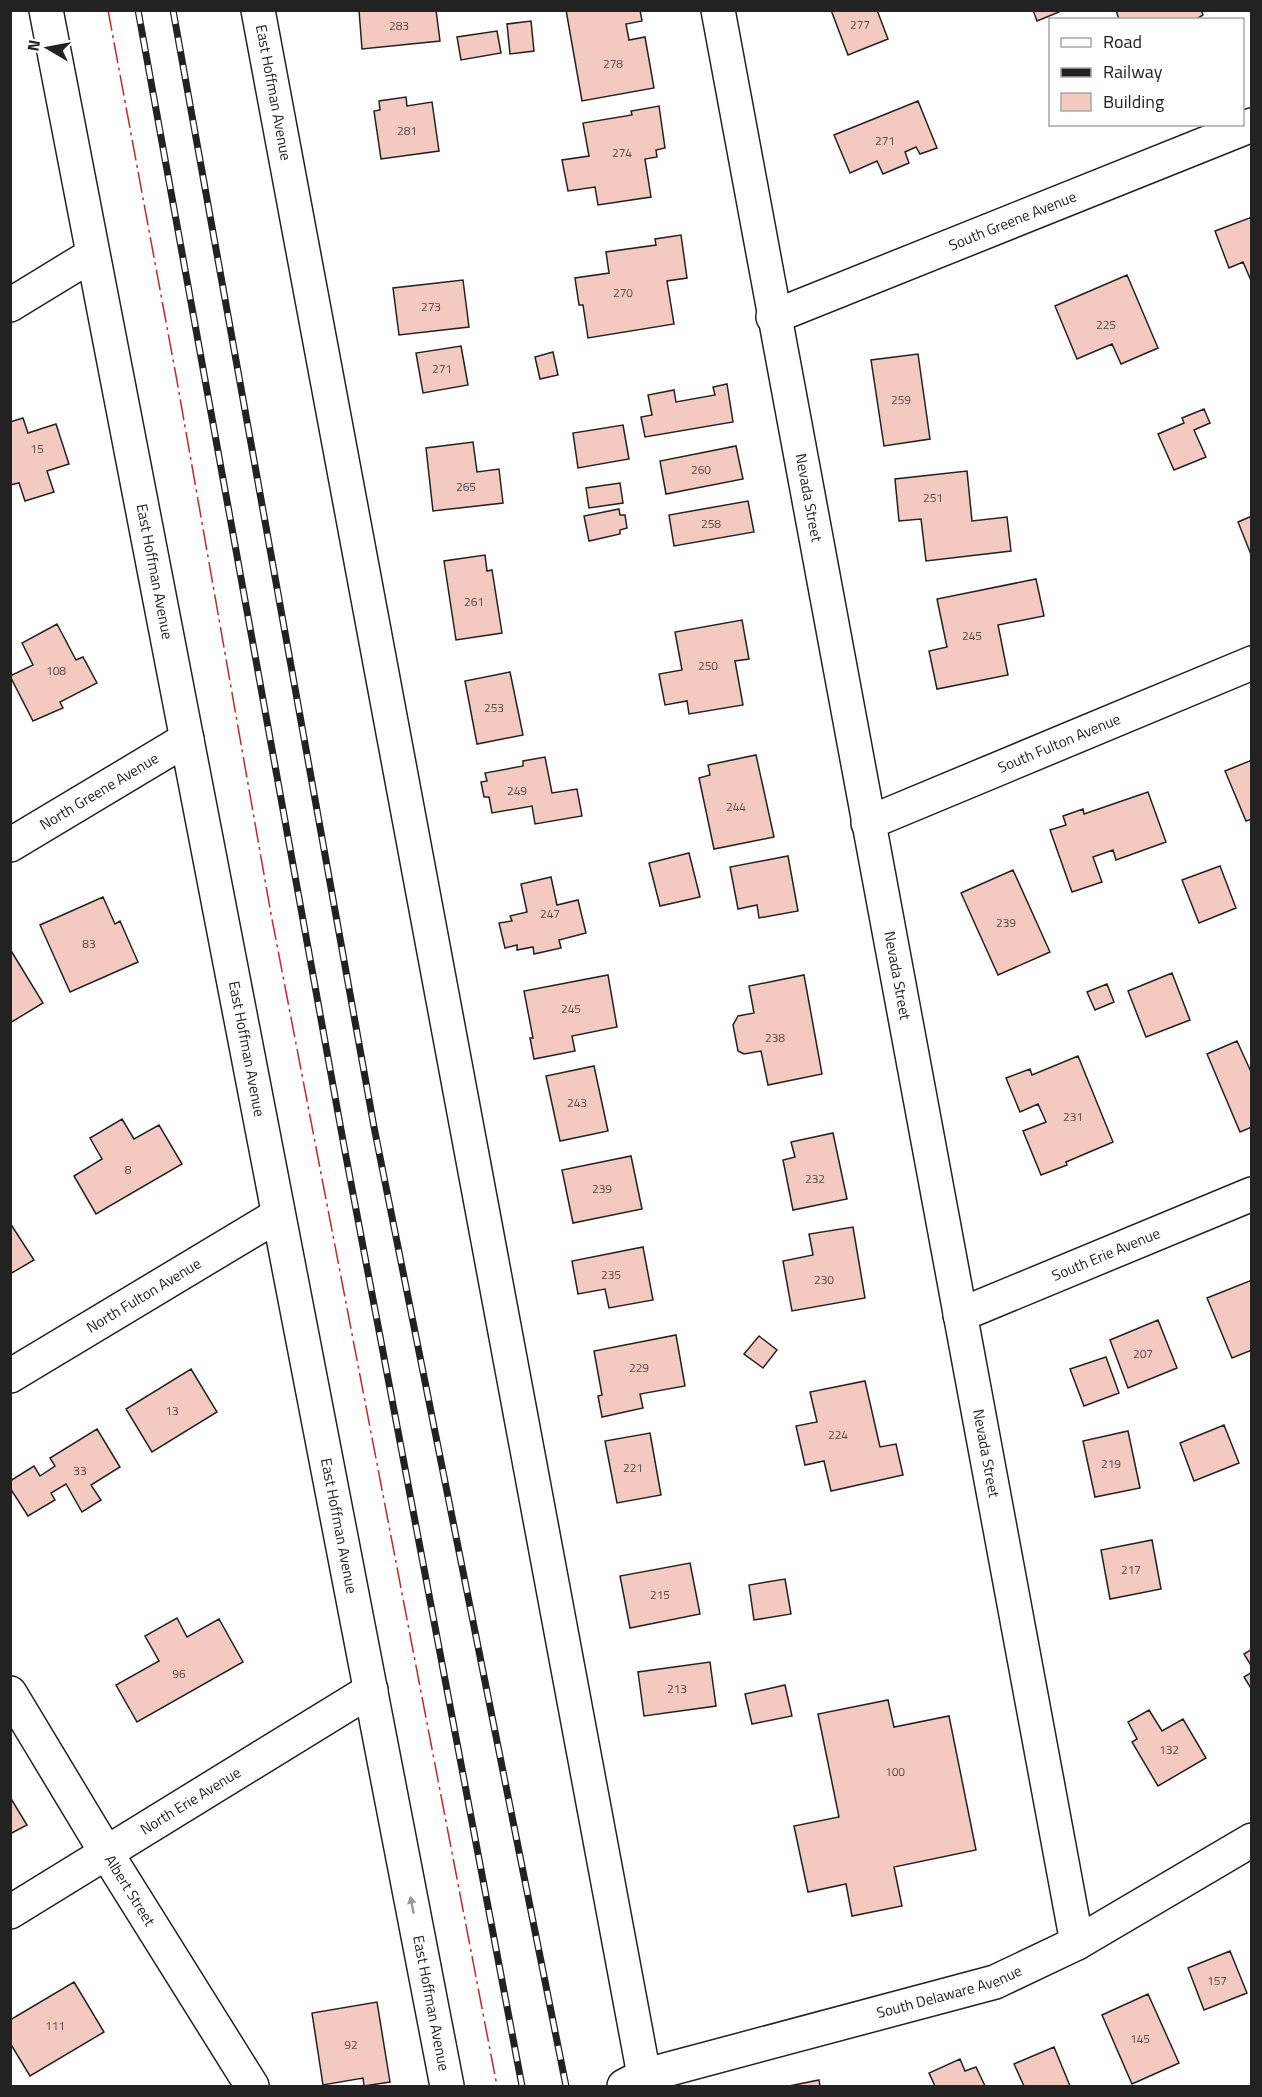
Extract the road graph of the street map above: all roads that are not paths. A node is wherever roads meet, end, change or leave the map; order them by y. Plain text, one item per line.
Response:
1 (46, 10) edge
2 (258, 10) edge
3 (718, 10) edge
4 (1251, 125) edge
5 (92, 255) junction
6 (10, 305) edge
7 (773, 317) junction
8 (1251, 663) edge
9 (187, 739) junction
10 (867, 824) junction
11 (10, 845) edge
12 (1251, 1194) edge
13 (278, 1215) junction
14 (960, 1315) junction
15 (10, 1376) edge
16 (371, 1690) junction
17 (10, 1692) edge
18 (1251, 1840) edge
19 (107, 1854) junction
20 (10, 1912) edge
21 (1077, 1943) junction
22 (637, 2083) edge
23 (252, 2086) edge
24 (447, 2086) edge

1 - 5 street, East Hoffman Avenue
2 - 22 street, East Hoffman Avenue
3 - 7 street, Nevada Street
4 - 7 street, South Greene Avenue
5 - 6 street
5 - 9 street, East Hoffman Avenue
7 - 10 street, Nevada Street
8 - 10 street, South Fulton Avenue
9 - 11 street, North Greene Avenue
9 - 13 street, East Hoffman Avenue
10 - 14 street, Nevada Street
12 - 14 street, South Erie Avenue
13 - 15 street, North Fulton Avenue
13 - 16 street, East Hoffman Avenue
14 - 21 street, Nevada Street
16 - 19 street, North Erie Avenue
24 -> 16 street, East Hoffman Avenue
17 - 19 street, Albert Street
18 - 21 street, South Delaware Avenue
19 - 20 street, North Erie Avenue
19 - 23 street, Albert Street
21 - 22 street, South Delaware Avenue

